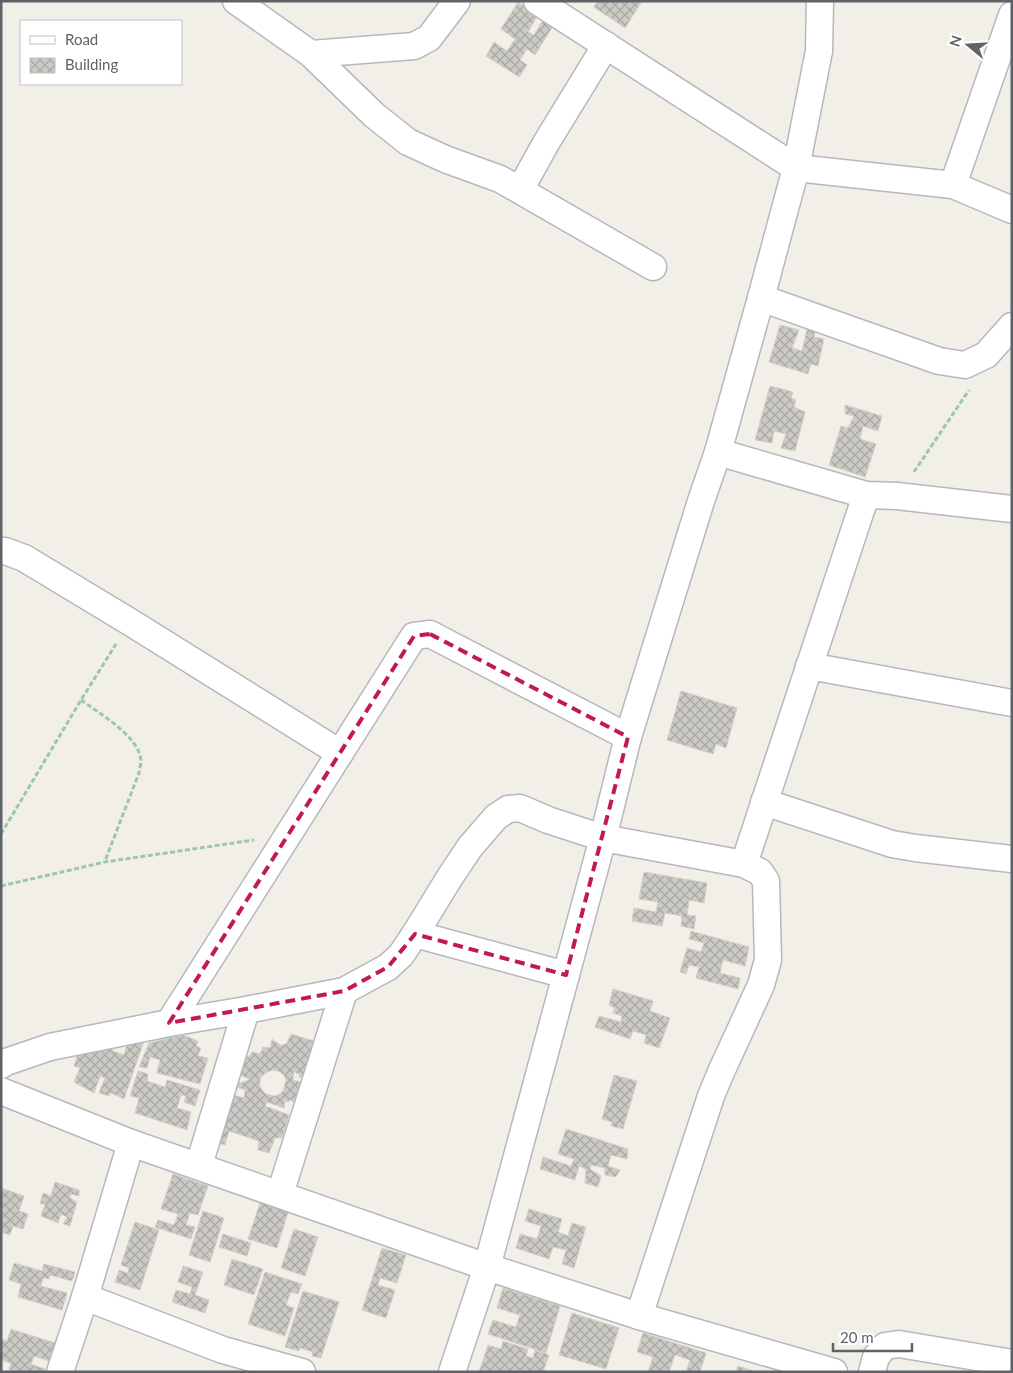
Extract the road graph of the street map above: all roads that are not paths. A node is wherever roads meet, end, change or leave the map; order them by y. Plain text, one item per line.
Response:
1 (236, 1) edge
2 (457, 1) edge
3 (537, 1) edge
4 (820, 1) edge
5 (1012, 15) edge
6 (606, 45) junction
7 (311, 54) junction
8 (796, 168) junction
9 (953, 185) junction
10 (520, 190) junction
11 (1012, 210) edge
12 (653, 267) dead end
13 (761, 298) junction
14 (1012, 326) edge
15 (718, 452) junction
16 (866, 495) junction
17 (1012, 509) edge
18 (1, 551) edge
19 (810, 666) junction
20 (1012, 703) edge
21 (628, 737) junction
22 (340, 753) junction
23 (764, 802) junction
24 (603, 838) junction
25 (1012, 859) edge
26 (744, 864) junction
27 (415, 934) junction
28 (566, 974) junction
29 (344, 991) junction
30 (246, 1010) junction
31 (169, 1023) junction
32 (1, 1065) edge
33 (1, 1091) edge
34 (131, 1142) junction
35 (199, 1165) junction
36 (280, 1194) junction
37 (487, 1266) junction
38 (85, 1297) junction
39 (639, 1316) junction
40 (220, 1361) edge
41 (1012, 1363) edge
42 (60, 1372) edge
43 (302, 1372) edge
44 (452, 1372) edge
45 (834, 1372) edge
46 (872, 1372) edge

1 - 7 street
2 - 7 street
3 - 6 street
4 - 8 street
5 - 9 street
6 - 8 street
6 - 10 street
7 - 10 street
8 - 9 street
8 - 13 street
9 - 11 street
10 - 12 street
13 - 14 street
13 - 15 street
15 - 16 street
15 - 21 street
16 - 17 street
16 - 19 street
18 - 22 street
19 - 20 street
19 - 23 street
21 - 22 street
21 - 24 street
22 - 31 street
23 - 25 street
23 - 26 street
24 - 26 street
24 - 27 street
24 - 28 street
26 - 39 street
27 - 28 street
27 - 29 street
28 - 37 street
29 - 30 street
29 - 36 street
30 - 31 street
30 - 35 street
31 - 32 street
33 - 34 street
34 - 35 street
34 - 38 street
35 - 36 street
36 - 37 street
37 - 39 street
37 - 44 street
38 - 40 street
38 - 42 street
39 - 45 street
40 - 43 street
41 - 46 street

